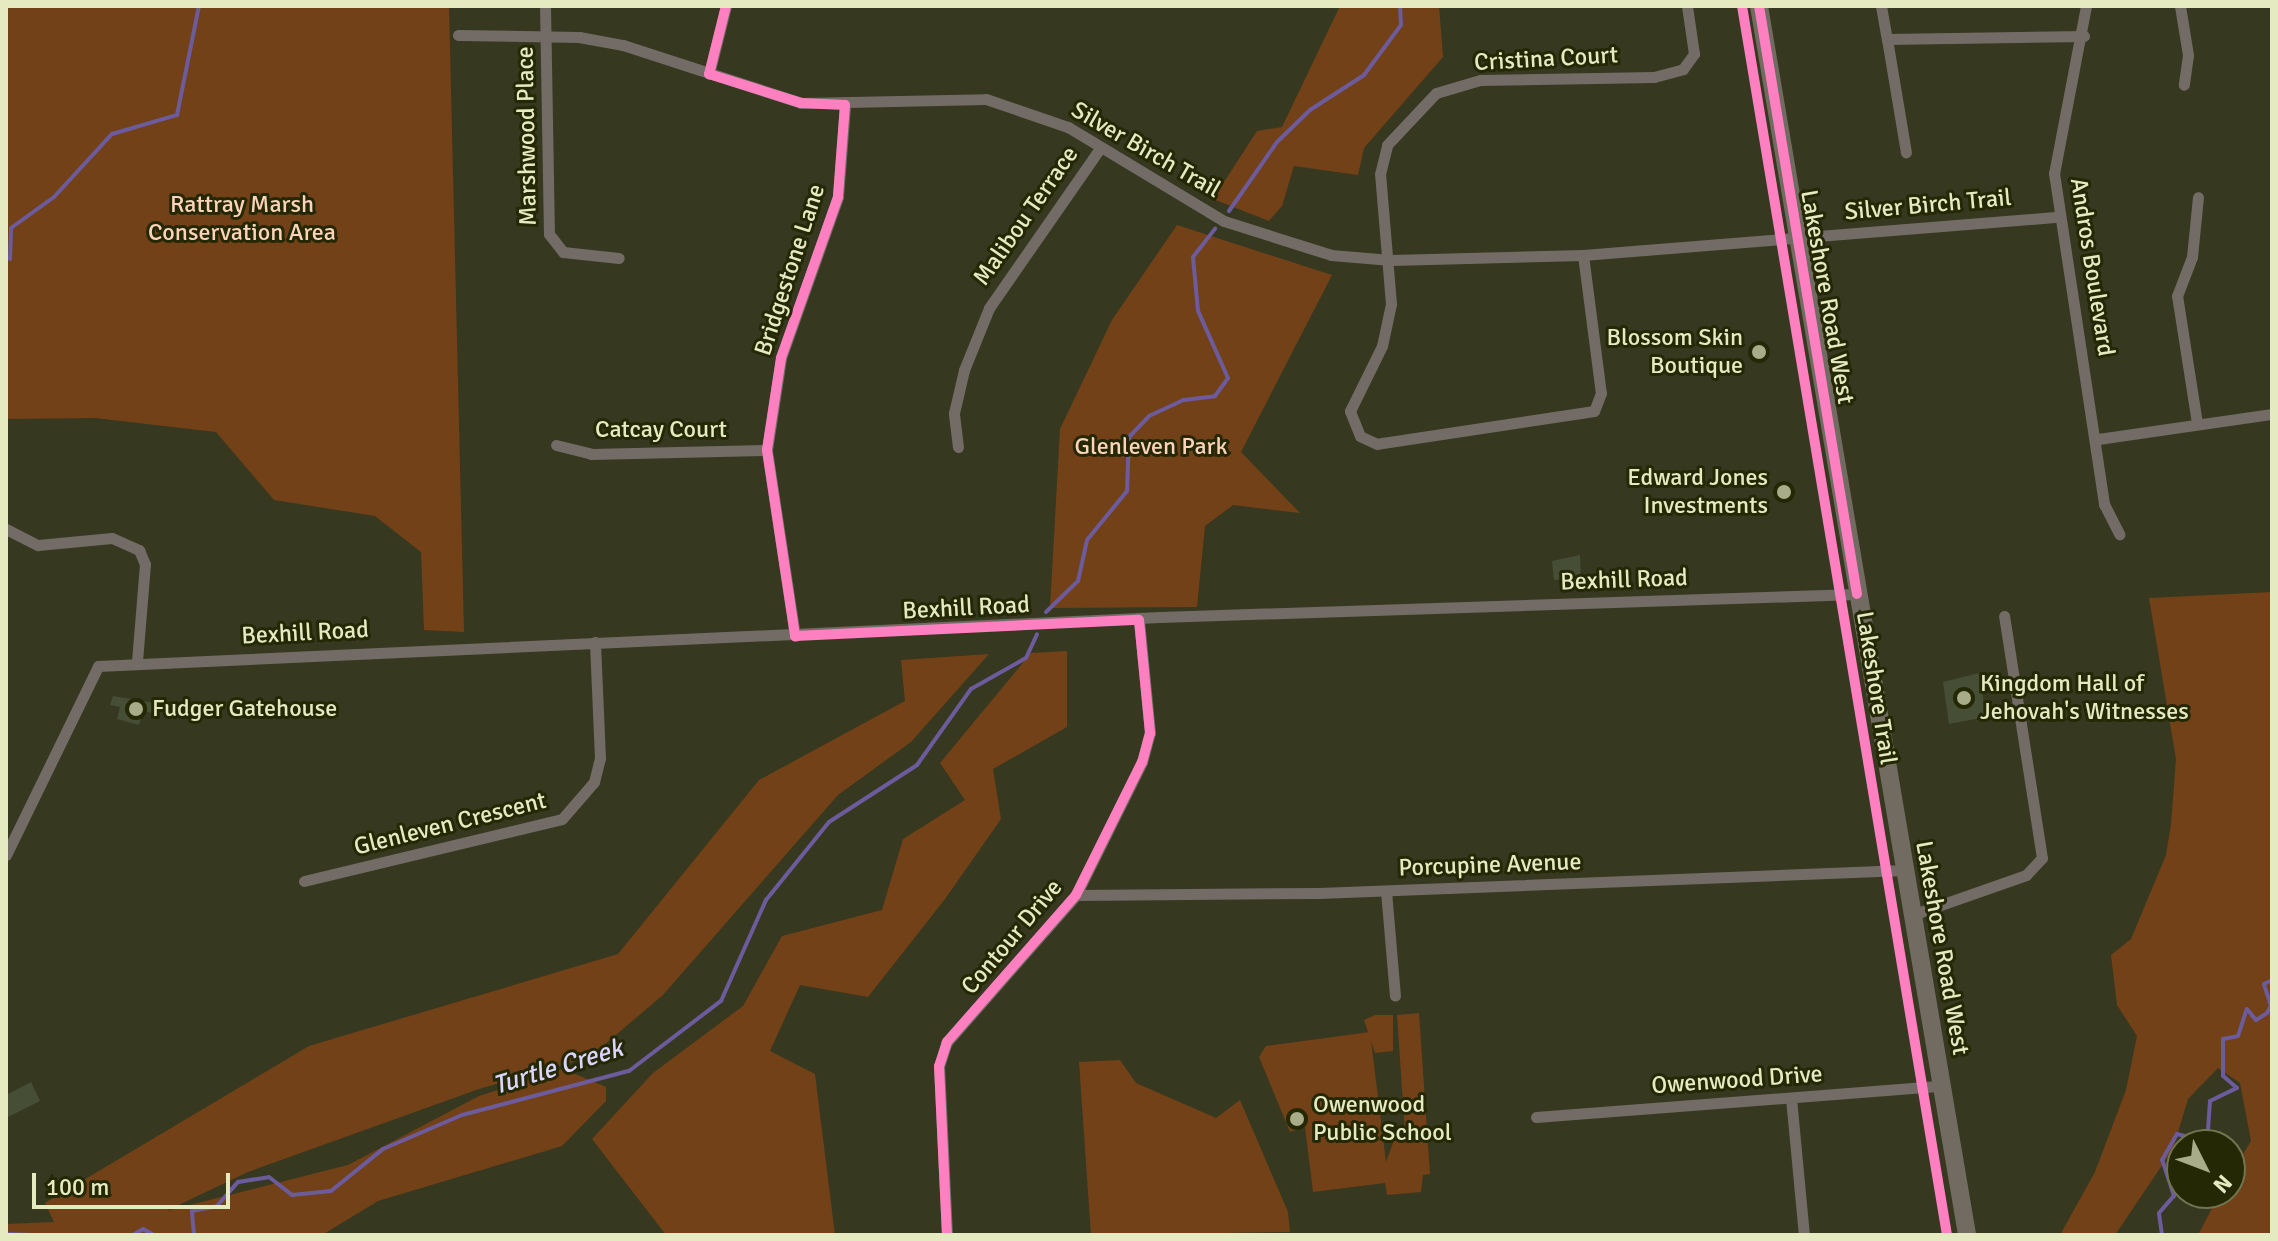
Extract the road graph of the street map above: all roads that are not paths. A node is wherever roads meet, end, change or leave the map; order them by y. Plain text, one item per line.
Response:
1 (545, 6) edge
2 (726, 6) edge
3 (1687, 6) edge
4 (1759, 6) edge
5 (1881, 6) edge
6 (2086, 6) edge
7 (2180, 6) edge
8 (458, 35) dead end
9 (547, 36) junction
10 (2084, 36) junction
11 (1887, 39) junction
12 (709, 74) junction
13 (2184, 85) dead end
14 (845, 105) junction
15 (1100, 148) junction
16 (1906, 152) dead end
17 (2198, 197) dead end
18 (2057, 217) junction
19 (1796, 238) junction
20 (1583, 255) junction
21 (619, 258) dead end
22 (1391, 260) junction
23 (2272, 414) edge
24 (2197, 423) junction
25 (2098, 439) junction
26 (556, 445) dead end
27 (958, 447) dead end
28 (767, 450) junction
29 (6, 529) edge
30 (2119, 534) dead end
31 (1857, 594) junction
32 (2004, 616) dead end
33 (1139, 620) junction
34 (795, 636) junction
35 (595, 642) junction
36 (137, 662) junction
37 (6, 855) edge
38 (1905, 870) junction
39 (304, 881) dead end
40 (1386, 891) junction
41 (1076, 895) junction
42 (1912, 915) junction
43 (1395, 996) dead end
44 (1941, 1086) junction
45 (1791, 1098) junction
46 (1536, 1117) dead end
47 (947, 1235) edge
48 (1804, 1235) edge
49 (1967, 1235) edge

1 - 9 street, Marshwood Place
2 - 12 street
3 - 22 street, Cristina Court
4 - 19 main road, Lakeshore Road West
5 - 11 street
6 - 10 street, Andros Boulevard
7 - 13 street
8 - 9 street, Silver Birch Trail
9 - 12 street, Silver Birch Trail
9 - 21 street, Marshwood Place
10 - 11 street
10 - 18 street, Andros Boulevard
11 - 16 street
12 - 14 street, Silver Birch Trail
14 - 15 street, Silver Birch Trail
14 - 28 street, Bridgestone Lane
15 - 22 street, Silver Birch Trail
15 - 27 street, Malibou Terrace
17 - 24 street
18 - 19 street, Silver Birch Trail
18 - 25 street, Andros Boulevard
19 - 20 street, Silver Birch Trail
19 - 31 main road, Lakeshore Road West
20 - 22 street, Silver Birch Trail
20 - 22 street, Cristina Court
23 - 24 street
24 - 25 street
25 - 30 street, Andros Boulevard
26 - 28 street, Catcay Court
28 - 34 street, Bridgestone Lane
29 - 36 street
31 - 33 street, Bexhill Road
31 - 38 main road, Lakeshore Road West
32 - 42 street
33 - 34 street, Bexhill Road
33 - 41 street, Contour Drive
34 - 35 street, Bexhill Road
35 - 36 street, Bexhill Road
35 - 39 street, Glenleven Crescent
36 - 37 street, Bexhill Road
38 - 40 street, Porcupine Avenue
38 - 42 main road, Lakeshore Road West
40 - 41 street, Porcupine Avenue
40 - 43 street
41 - 47 street, Contour Drive
42 - 44 main road, Lakeshore Road West
44 - 45 street, Owenwood Drive
44 - 49 main road, Lakeshore Road West
45 - 46 street, Owenwood Drive
45 - 48 street

